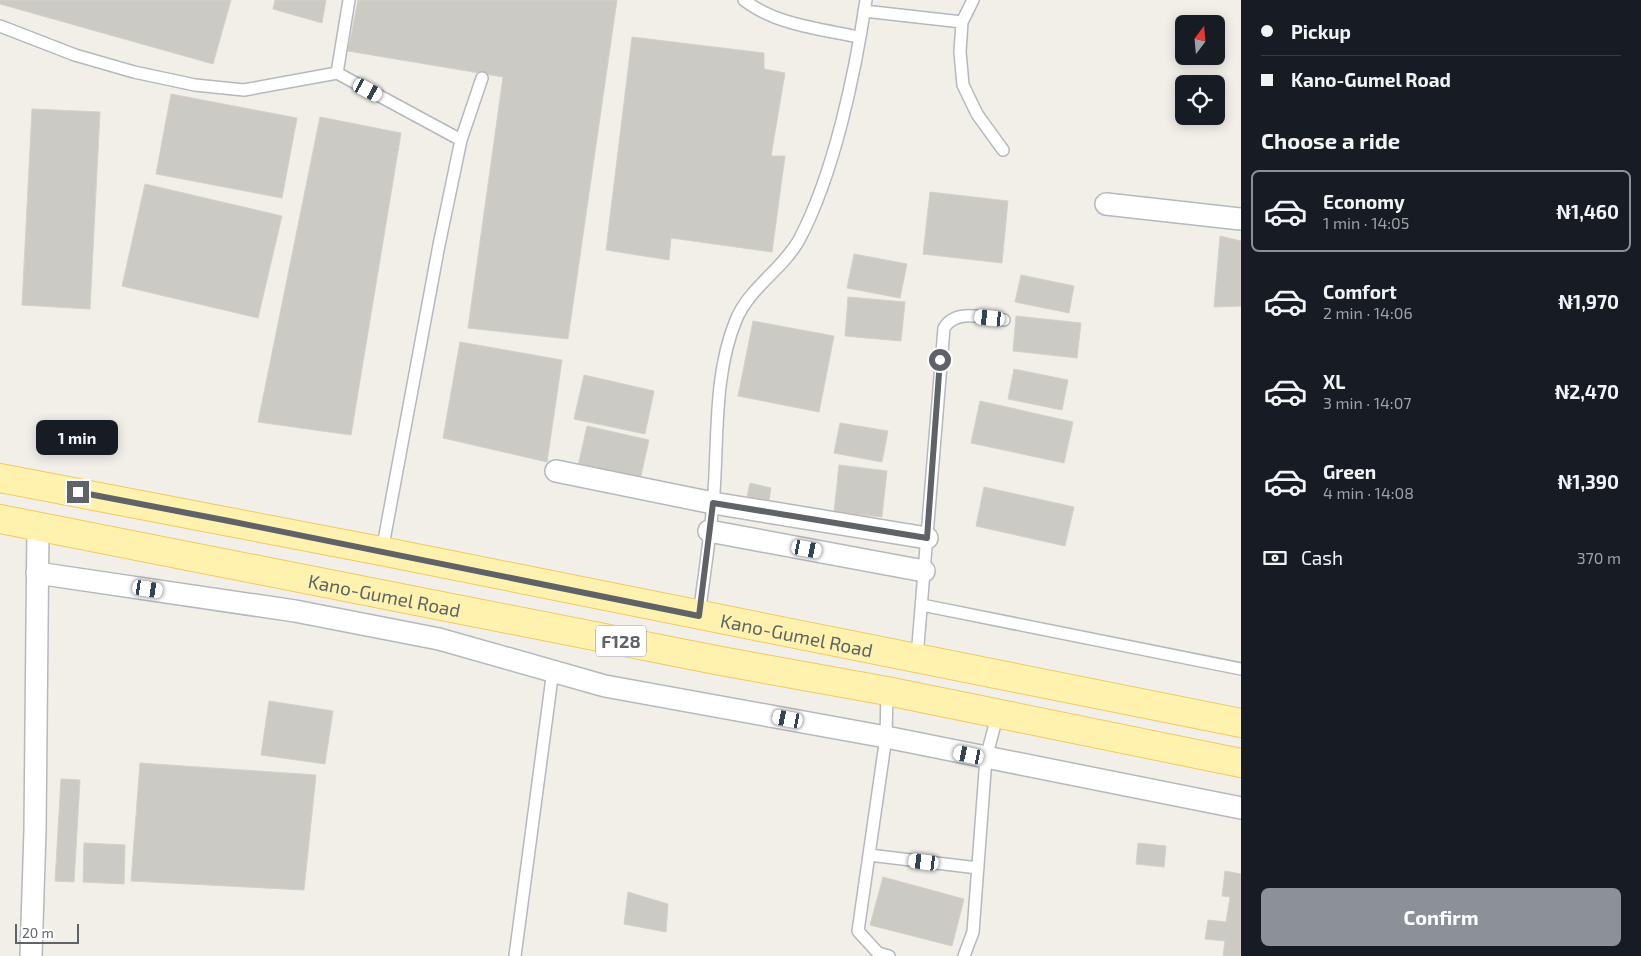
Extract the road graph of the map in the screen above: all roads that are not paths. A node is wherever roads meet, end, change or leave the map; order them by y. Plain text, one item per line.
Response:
1 (349, 0) edge
2 (744, 0) edge
3 (973, 0) edge
4 (865, 5) edge
5 (962, 22) junction
6 (0, 26) edge
7 (859, 37) junction
8 (337, 73) junction
9 (482, 78) dead end
10 (461, 140) junction
11 (1003, 150) dead end
12 (1106, 204) dead end
13 (1241, 219) edge
14 (1004, 320) dead end
15 (556, 472) dead end
16 (0, 478) edge
17 (713, 503) junction
18 (0, 519) edge
19 (38, 526) junction
20 (709, 531) junction
21 (927, 538) junction
22 (382, 551) junction
23 (924, 571) junction
24 (37, 573) junction
25 (922, 605) junction
26 (699, 616) junction
27 (732, 623) junction
28 (917, 657) junction
29 (721, 660) junction
30 (1241, 669) edge
31 (553, 670) junction
32 (888, 691) junction
33 (998, 713) junction
34 (1241, 723) edge
35 (886, 737) junction
36 (986, 758) junction
37 (1241, 763) edge
38 (1241, 808) edge
39 (869, 855) junction
40 (978, 868) junction
41 (31, 956) edge
42 (515, 956) edge
43 (889, 956) edge
44 (964, 956) edge

1 - 8 lane
2 - 7 lane
3 - 5 lane
4 - 5 lane
4 - 7 lane
5 - 11 lane
6 - 8 lane
7 - 17 lane
8 - 10 lane
9 - 10 lane
10 - 22 lane
12 - 13 street
14 - 21 lane
15 - 17 street
16 - 22 main road, Kano-Gumel Road / F128
17 - 20 lane
17 - 21 street
18 - 19 main road, Kano-Gumel Road / F128
19 - 24 street
19 - 29 main road, Kano-Gumel Road / F128
20 - 23 street
20 - 26 lane
21 - 23 lane
22 - 26 main road, Kano-Gumel Road / F128
23 - 25 lane
24 - 31 street
24 - 41 street
25 - 28 lane
25 - 30 lane
26 - 27 main road, Kano-Gumel Road / F128
27 - 28 main road, Kano-Gumel Road / F128
27 - 29 main road
28 - 34 main road, Kano-Gumel Road / F128
29 - 32 main road, Kano-Gumel Road / F128
31 - 35 street
31 - 42 lane
32 - 33 main road, Kano-Gumel Road / F128
32 - 35 lane
33 - 36 lane
33 - 37 main road, Kano-Gumel Road / F128
35 - 36 street
35 - 39 lane
36 - 38 street
36 - 40 lane
39 - 40 lane
39 - 43 lane
40 - 44 lane

